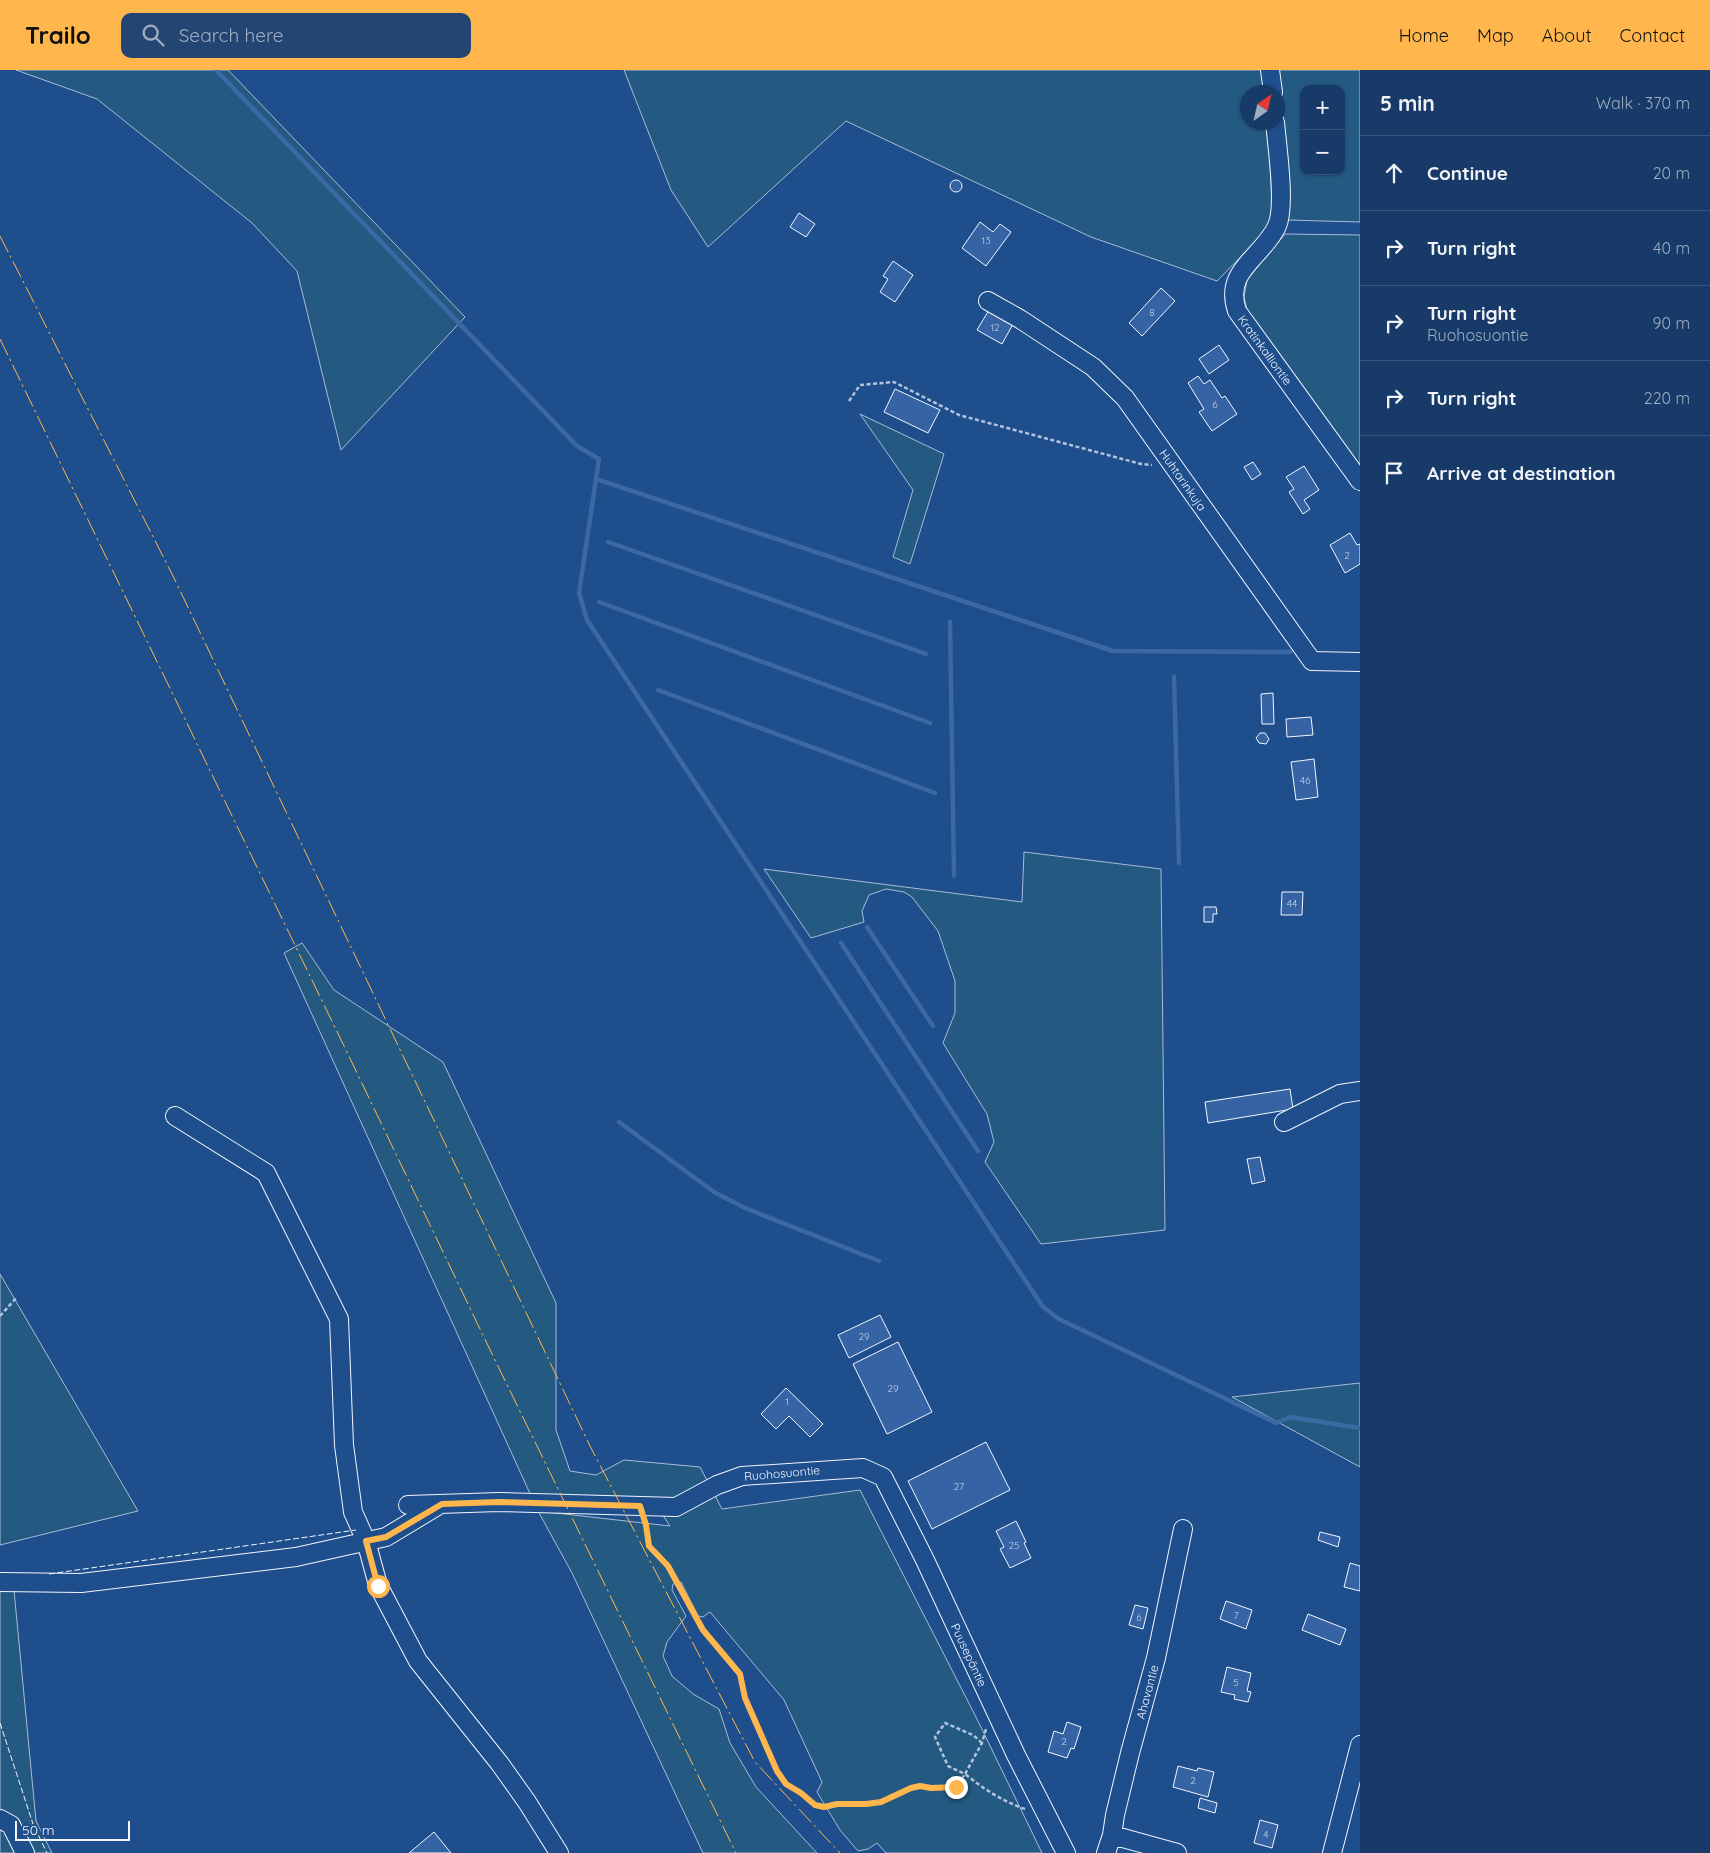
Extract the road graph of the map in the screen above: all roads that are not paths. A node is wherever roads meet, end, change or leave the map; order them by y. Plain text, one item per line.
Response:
1 (1270, 70) edge
2 (1272, 85) edge
3 (1275, 130) edge
4 (988, 302) dead end
5 (1360, 482) edge
6 (1360, 662) edge
7 (1360, 1091) edge
8 (175, 1116) dead end
9 (1284, 1122) dead end
10 (863, 1468) joint
11 (442, 1504) junction
12 (408, 1505) dead end
13 (1183, 1529) dead end
14 (366, 1541) junction
15 (0, 1582) edge
16 (1360, 1745) edge
17 (0, 1819) edge
18 (1112, 1835) junction
19 (25, 1853) edge
20 (559, 1853) edge
21 (1066, 1853) edge
22 (1106, 1853) edge
23 (1177, 1853) edge
24 (1332, 1853) edge

1 - 2 street
3 - 5 street, Kratinkalliontie
4 - 6 street, Huhtarinkuja
7 - 9 street
8 - 14 street
10 - 11 street, Ruohosuontie
10 - 21 street, Puusepäntie
11 - 12 street, Ruohosuontie
11 - 14 street
13 - 18 street, Ahavantie
14 - 15 street
14 - 20 street
16 - 24 street
17 - 19 street
18 - 22 street, Ahavantie
18 - 23 street

